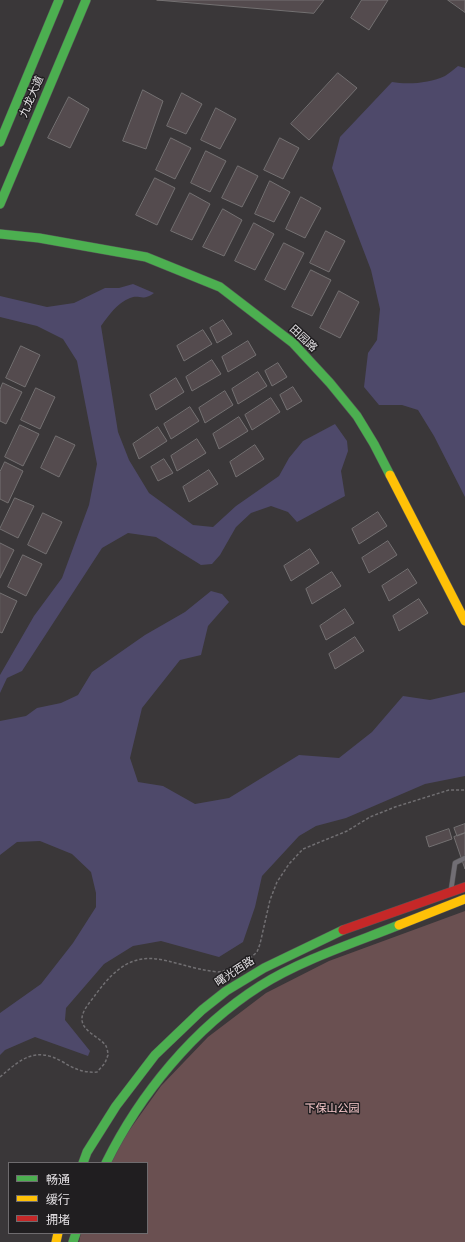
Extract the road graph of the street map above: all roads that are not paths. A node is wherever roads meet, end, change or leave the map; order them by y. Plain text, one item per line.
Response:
1 (59, 0) edge
2 (86, 0) edge
3 (0, 142) edge
4 (0, 204) edge
5 (0, 234) edge
6 (465, 621) edge
7 (465, 858) edge
8 (465, 887) edge
9 (451, 893) junction
10 (465, 899) edge
11 (83, 1162) edge
12 (106, 1162) edge

1 - 3 main road, 九龙大道
2 - 4 main road, 九龙大道
5 - 6 main road, 田园路
7 - 9 lane
8 - 9 main road, 曙光西路
9 - 11 main road, 曙光西路
10 - 12 main road

